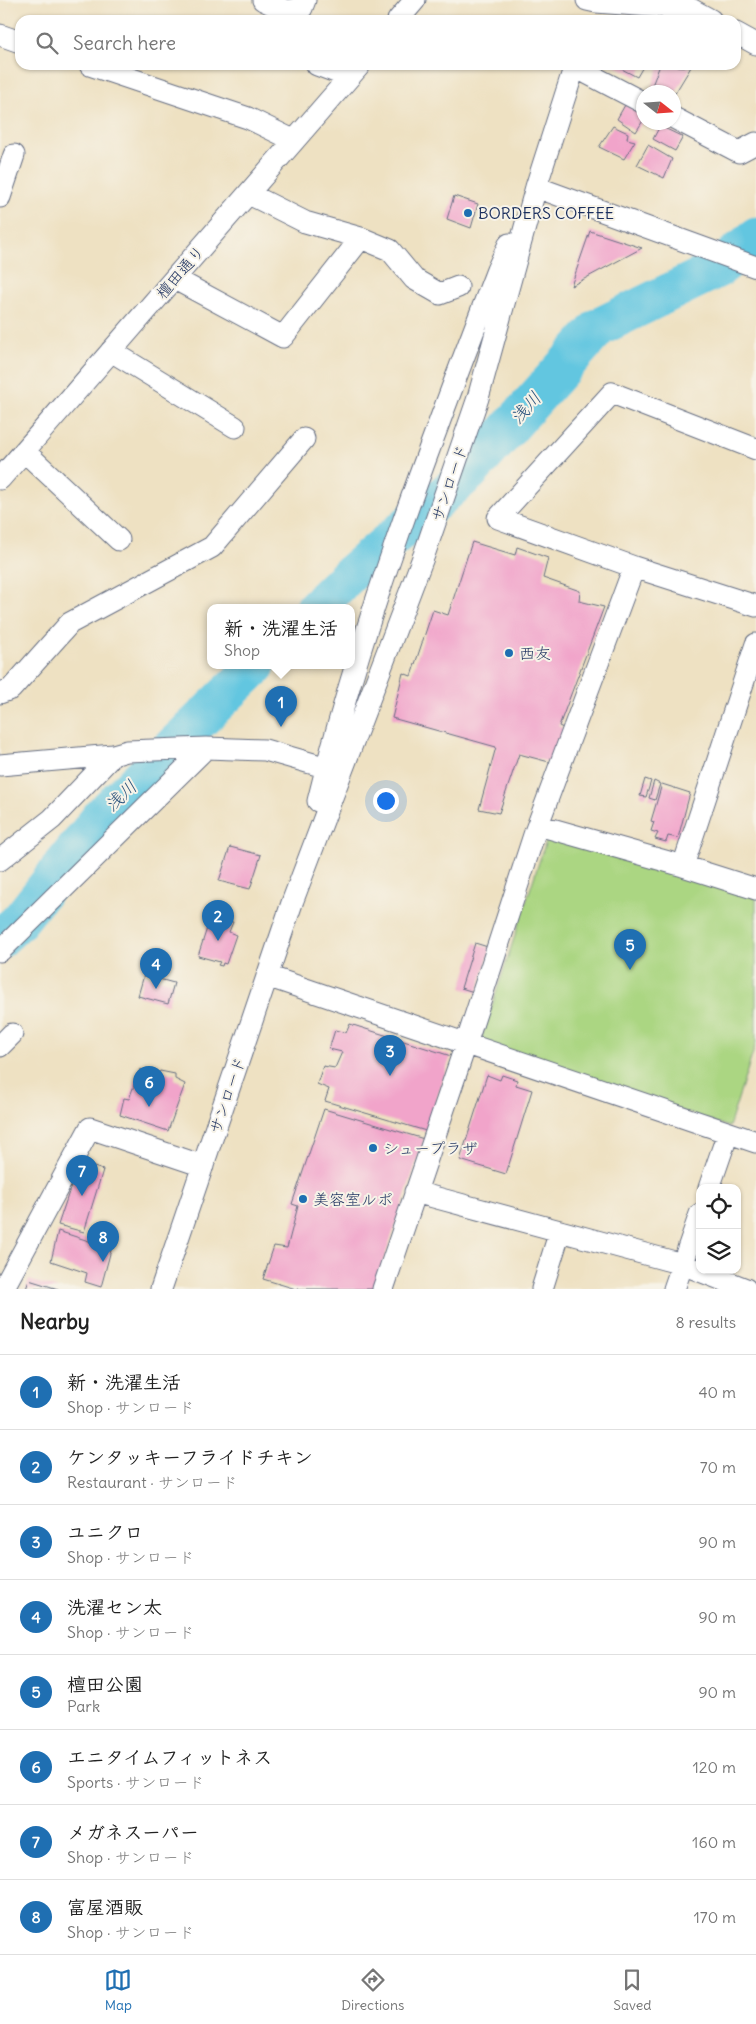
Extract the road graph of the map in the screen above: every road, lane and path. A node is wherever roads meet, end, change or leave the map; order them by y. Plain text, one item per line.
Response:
1 (263, 0) edge
2 (305, 0) edge
3 (415, 0) edge
4 (592, 6) edge
5 (284, 15) edge
6 (402, 15) edge
7 (701, 15) edge
8 (0, 35) edge
9 (741, 36) edge
10 (15, 40) edge
11 (756, 44) edge
12 (105, 70) edge
13 (574, 70) edge
14 (582, 70) edge
15 (355, 71) edge
16 (636, 99) edge
17 (681, 122) edge
18 (293, 140) junction
19 (756, 143) edge
20 (14, 155) dead end
21 (536, 187) junction
22 (249, 194) junction
23 (0, 197) edge
24 (361, 238) junction
25 (756, 267) edge
26 (175, 279) junction
27 (458, 287) dead end
28 (111, 351) junction
29 (235, 427) dead end
30 (304, 439) dead end
31 (756, 450) edge
32 (24, 451) junction
33 (0, 478) edge
34 (119, 540) dead end
35 (634, 567) junction
36 (756, 606) edge
37 (756, 644) edge
38 (355, 669) edge
39 (355, 669) edge
40 (0, 693) edge
41 (200, 749) junction
42 (120, 754) junction
43 (0, 765) edge
44 (333, 770) junction
45 (538, 825) junction
46 (0, 860) edge
47 (682, 866) junction
48 (756, 889) edge
49 (0, 951) edge
50 (267, 976) junction
51 (466, 1044) junction
52 (728, 1133) junction
53 (756, 1142) edge
54 (203, 1166) junction
55 (710, 1184) edge
56 (415, 1192) junction
57 (696, 1225) edge
58 (560, 1231) junction
59 (682, 1264) junction
60 (3, 1289) edge
61 (161, 1289) edge
62 (383, 1289) edge
63 (542, 1289) edge
64 (674, 1289) edge
65 (746, 1289) edge

1 - 5 street
2 - 5 street
3 - 6 street
4 - 7 street
8 - 10 street
9 - 11 street
12 - 18 street
13 - 21 street, サンロード
14 - 16 street
15 - 18 street, 檀田通り
17 - 19 street
18 - 22 street, 檀田通り
20 - 23 street
21 - 25 street
21 - 38 street, サンロード
21 - 44 street, サンロード
22 - 24 street
22 - 26 street, 檀田通り
24 - 26 street
24 - 27 street
26 - 28 street, 檀田通り
28 - 29 street
28 - 32 street, 檀田通り
30 - 40 street
31 - 35 street
32 - 33 street, 檀田通り
32 - 34 street
35 - 36 street
35 - 45 street
37 - 47 street
39 - 44 street, サンロード
41 - 42 street
41 - 44 street
41 - 49 street
42 - 43 street
42 - 46 street
44 - 50 street, サンロード
45 - 47 street
45 - 51 street
47 - 48 street
50 - 51 street
50 - 54 street, サンロード
51 - 52 street
51 - 56 street
52 - 53 street
52 - 55 street
54 - 60 street
54 - 61 street, サンロード
56 - 58 street
56 - 62 street
57 - 59 street
58 - 59 street
58 - 63 street
59 - 64 street
59 - 65 street

